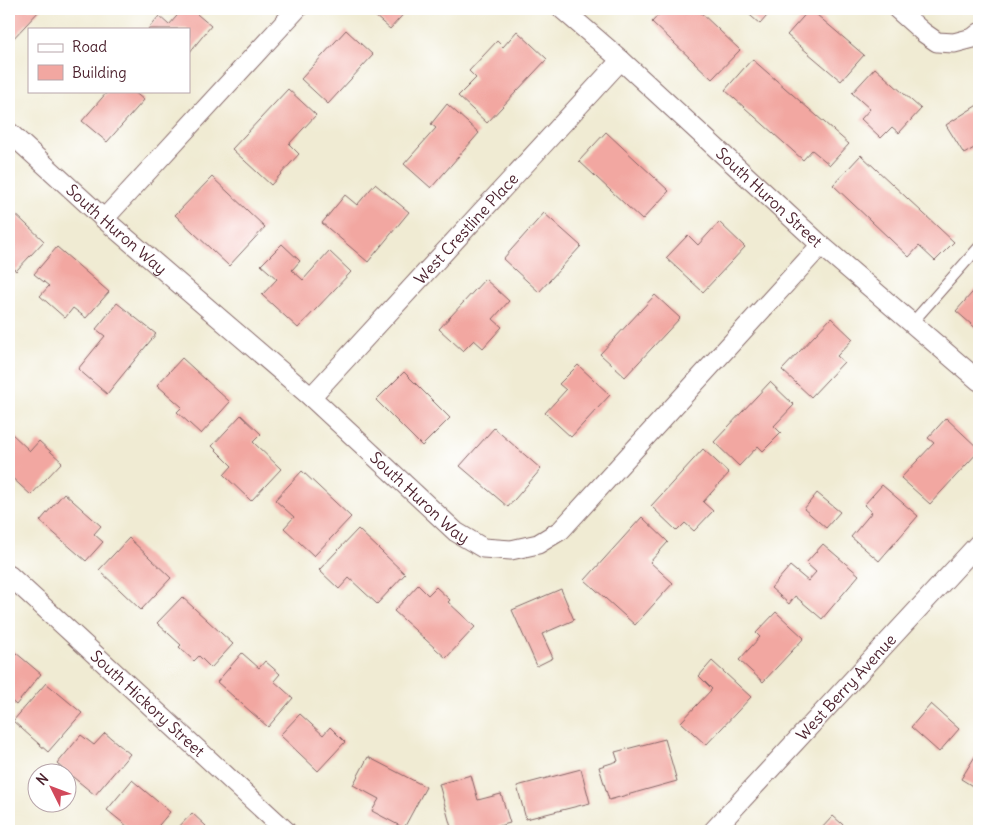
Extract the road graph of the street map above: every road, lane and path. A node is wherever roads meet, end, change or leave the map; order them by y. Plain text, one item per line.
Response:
1 (297, 9) edge
2 (562, 9) edge
3 (897, 9) edge
4 (979, 33) edge
5 (621, 60) junction
6 (9, 132) edge
7 (104, 219) junction
8 (821, 245) junction
9 (979, 247) edge
10 (912, 323) junction
11 (979, 381) edge
12 (311, 397) junction
13 (979, 543) edge
14 (9, 575) edge
15 (286, 831) edge
16 (713, 831) edge

1 - 7 street
2 - 5 street, South Huron Street
3 - 4 street
5 - 8 street, South Huron Street
5 - 12 street, West Crestline Place
6 - 7 street, South Huron Way
7 - 12 street, South Huron Way
8 - 10 street, South Huron Street
8 - 12 street, South Huron Way
9 - 10 lane
10 - 11 street, South Huron Street
13 - 16 street, West Berry Avenue
14 - 15 street, South Hickory Street

